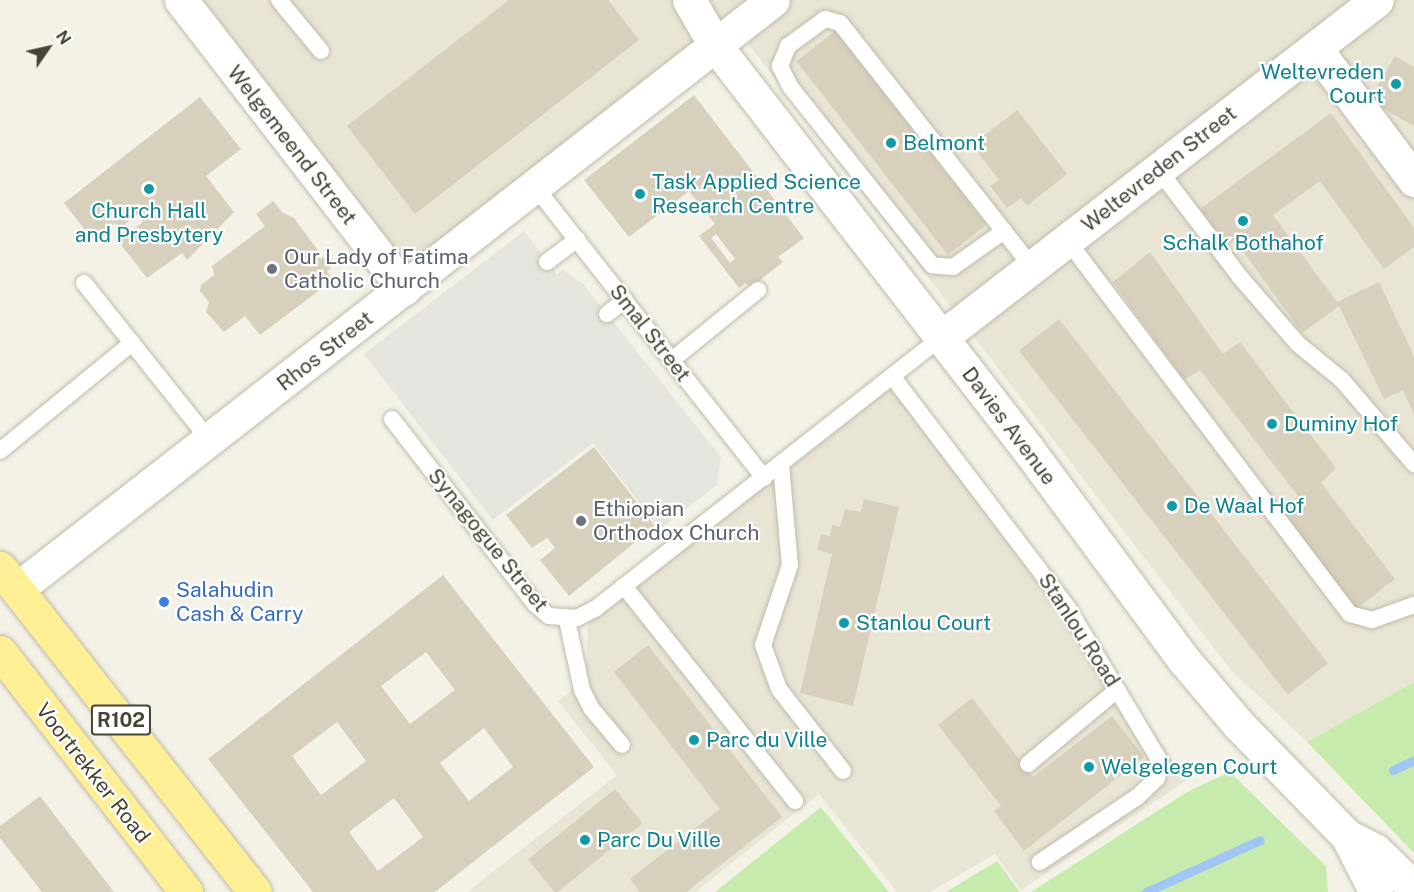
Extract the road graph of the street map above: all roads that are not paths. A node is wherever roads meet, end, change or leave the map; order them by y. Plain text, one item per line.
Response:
1 (181, 0) edge
2 (279, 0) edge
3 (689, 0) edge
4 (773, 0) edge
5 (1377, 0) edge
6 (715, 45) junction
7 (1315, 48) junction
8 (321, 51) dead end
9 (1158, 169) junction
10 (1414, 180) edge
11 (536, 188) junction
12 (1004, 231) junction
13 (577, 239) junction
14 (1067, 240) junction
15 (548, 262) dead end
16 (1032, 267) junction
17 (84, 283) dead end
18 (404, 289) junction
19 (758, 290) dead end
20 (625, 300) junction
21 (607, 314) dead end
22 (942, 337) junction
23 (132, 343) junction
24 (672, 360) junction
25 (892, 376) junction
26 (392, 418) dead end
27 (210, 441) junction
28 (0, 451) edge
29 (1414, 464) edge
30 (781, 465) junction
31 (764, 478) junction
32 (8, 579) edge
33 (624, 586) junction
34 (1414, 605) edge
35 (567, 620) junction
36 (0, 652) edge
37 (1117, 690) junction
38 (622, 746) dead end
39 (1028, 764) dead end
40 (843, 771) dead end
41 (795, 801) dead end
42 (1347, 836) junction
43 (1040, 862) dead end
44 (1414, 888) edge
45 (186, 892) edge
46 (255, 892) edge
47 (1376, 892) edge

1 - 18 street, Welgemeend Street
2 - 8 lane
3 - 6 street, Davies Avenue
4 - 6 street, Rhos Street
5 - 7 street, Weltevreden Street
6 - 11 street, Rhos Street
6 - 22 street, Davies Avenue
7 - 9 street, Weltevreden Street
7 - 10 street
9 - 14 street, Weltevreden Street
9 - 29 lane
11 - 13 lane, Smal Street
11 - 18 street, Rhos Street
12 - 12 lane
12 - 16 lane
13 - 15 lane
13 - 20 lane, Smal Street
14 - 16 street, Weltevreden Street
14 - 34 lane
16 - 22 street, Weltevreden Street
17 - 23 lane
18 - 27 street, Rhos Street
19 - 24 lane
20 - 21 lane
20 - 24 lane, Smal Street
22 - 25 lane, Synagogue Street
22 - 42 street, Davies Avenue
23 - 27 lane
23 - 28 lane
24 - 31 lane, Smal Street
25 - 30 lane, Synagogue Street
25 - 37 lane, Stanlou Road
26 - 35 lane, Synagogue Street
27 - 32 street, Rhos Street
30 - 31 lane, Synagogue Street
30 - 40 lane
31 - 33 lane, Synagogue Street
32 - 46 main road, R102
33 - 35 lane, Synagogue Street
33 - 41 lane
35 - 38 lane
36 - 45 main road, Voortrekker Road / R102
37 - 39 lane
37 - 43 lane, Stanlou Road
42 - 44 street, Davies Avenue
42 - 47 street, Davies Avenue

